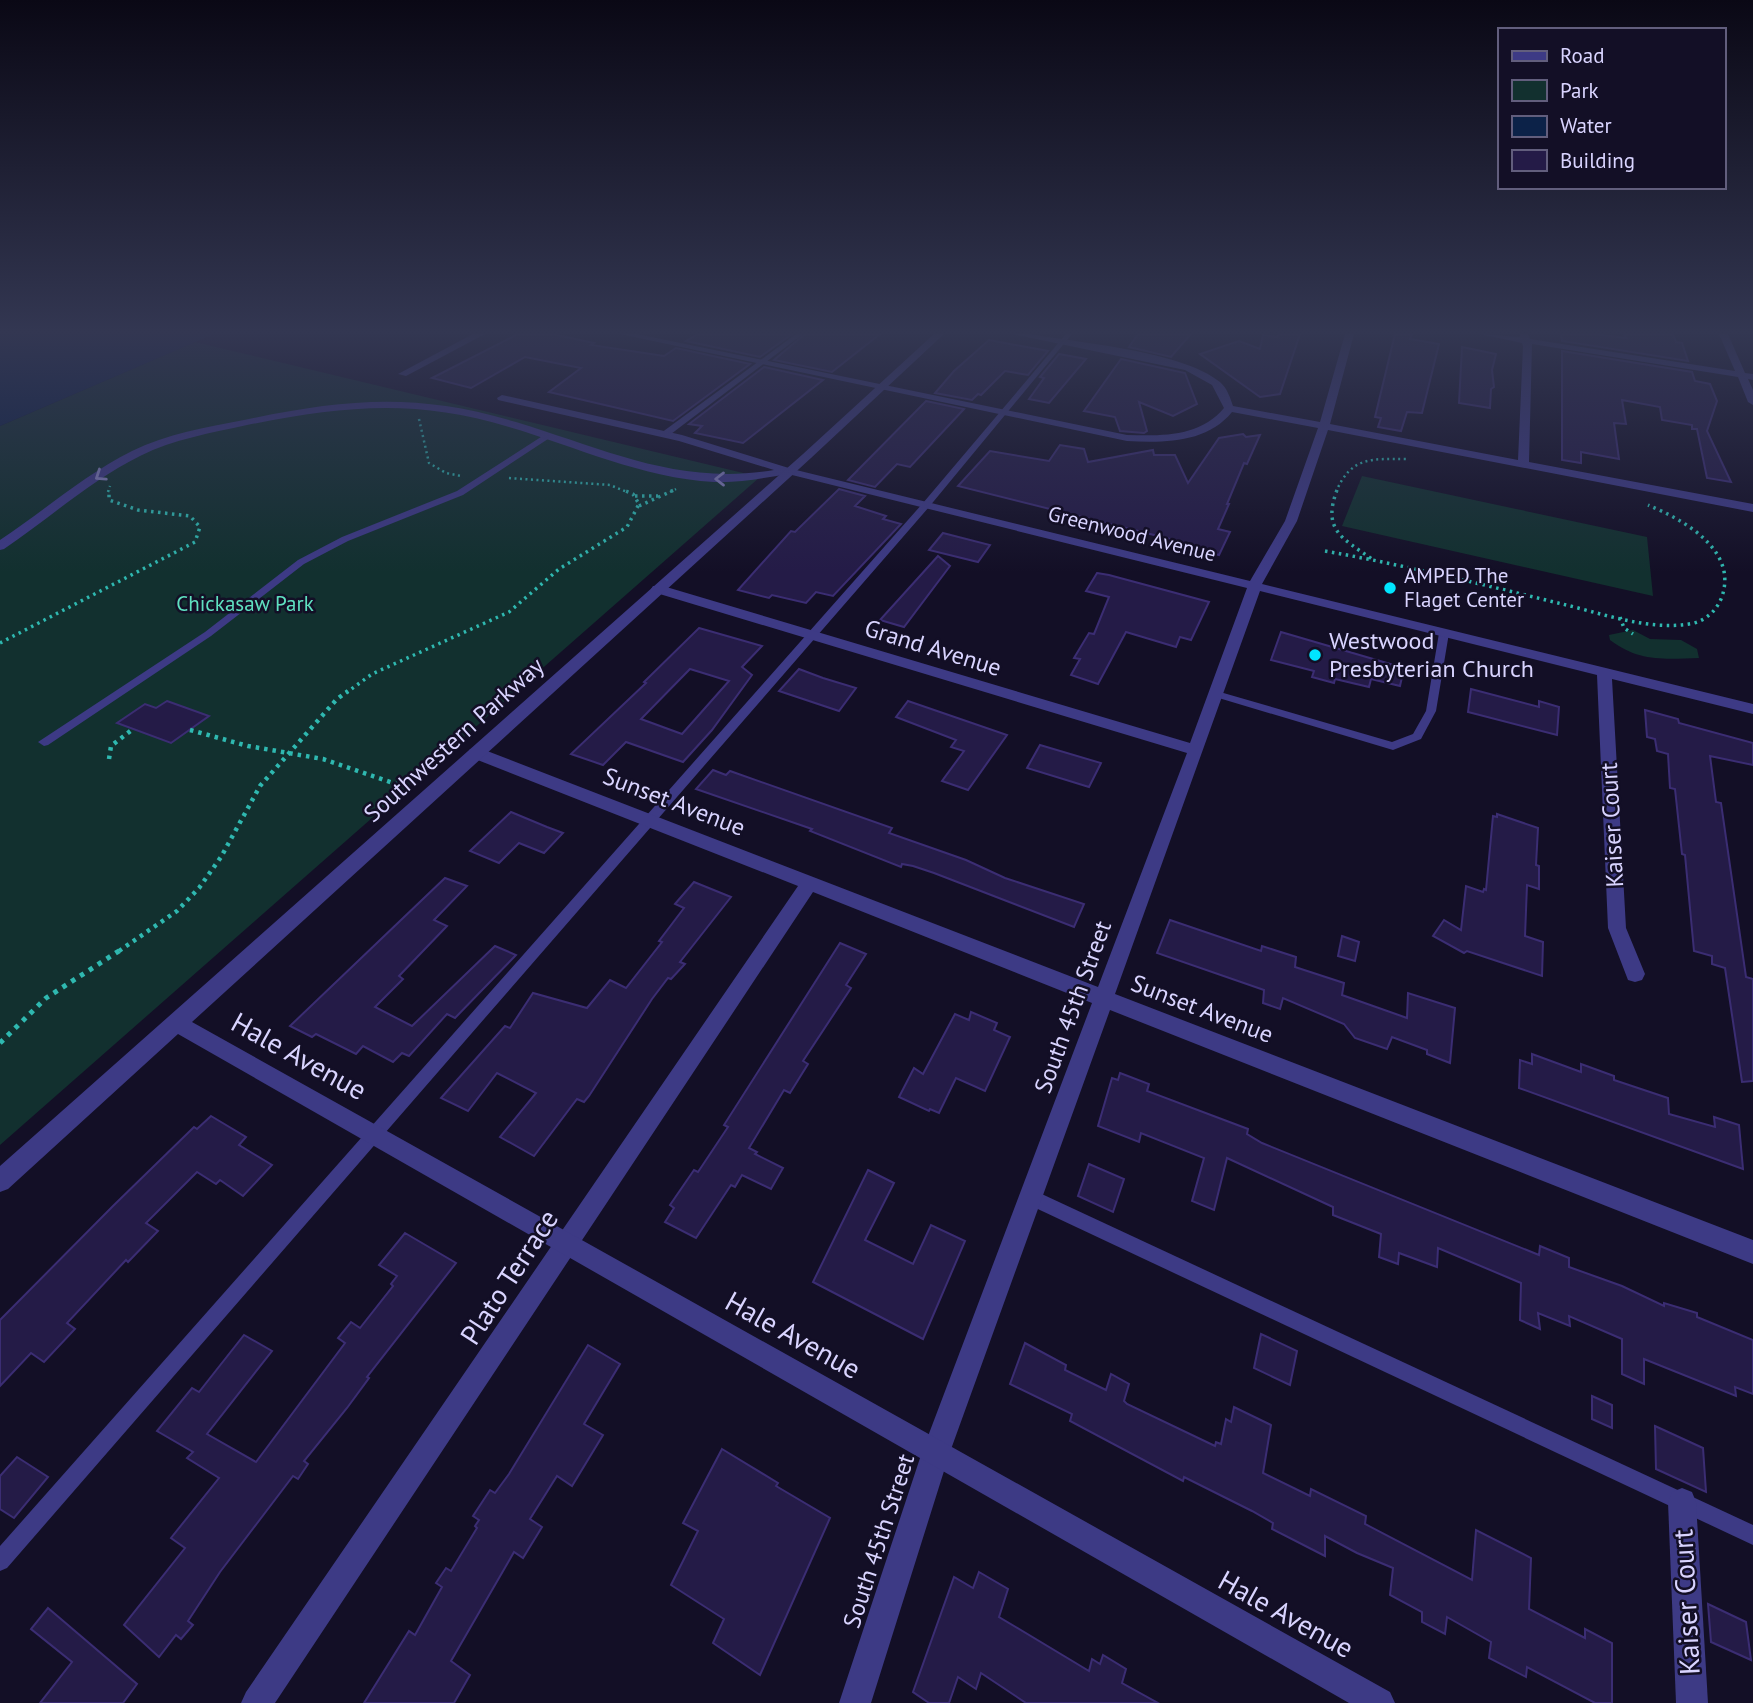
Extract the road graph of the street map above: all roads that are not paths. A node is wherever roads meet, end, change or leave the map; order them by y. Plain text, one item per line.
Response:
1 (288, 413) edge
2 (472, 413) edge
3 (570, 413) edge
4 (692, 413) edge
5 (852, 413) edge
6 (1003, 413) edge
7 (1005, 413) edge
8 (1225, 413) edge
9 (1258, 413) edge
10 (1328, 413) edge
11 (1526, 413) edge
12 (1324, 426) junction
13 (664, 435) junction
14 (547, 437) junction
15 (1523, 464) junction
16 (788, 471) junction
17 (926, 505) junction
18 (1753, 508) edge
19 (0, 545) edge
20 (1255, 586) junction
21 (658, 589) junction
22 (1444, 633) junction
23 (812, 635) junction
24 (1604, 672) junction
25 (1216, 694) junction
26 (1753, 709) edge
27 (44, 742) dead end
28 (1195, 750) junction
29 (476, 753) junction
30 (648, 820) junction
31 (810, 883) junction
32 (1635, 974) dead end
33 (1104, 999) junction
34 (176, 1023) junction
35 (375, 1135) junction
36 (0, 1181) edge
37 (1031, 1197) junction
38 (567, 1244) junction
39 (1753, 1252) edge
40 (936, 1452) junction
41 (1682, 1502) junction
42 (1753, 1535) edge
43 (0, 1561) edge
44 (257, 1703) edge
45 (855, 1703) edge
46 (1379, 1703) edge
47 (1692, 1703) edge

1 -> 19 street
14 -> 2 street
3 - 13 street, Greenwood Avenue
4 - 13 lane
5 - 16 street, Southwestern Parkway
6 - 17 lane
7 - 8 street
9 - 12 street
10 - 12 street, South 45th Street
11 - 15 street
12 - 15 street
12 - 20 street, South 45th Street
13 - 16 street, Greenwood Avenue
16 -> 14 street
14 - 27 lane
15 - 18 street
16 - 17 street, Greenwood Avenue
16 - 21 street, Southwestern Parkway
17 - 20 street, Greenwood Avenue
17 - 23 lane
20 - 22 street, Greenwood Avenue
20 - 25 street, South 45th Street
21 - 23 street, Grand Avenue
21 - 29 street, Southwestern Parkway
22 - 24 street, Greenwood Avenue
22 - 25 lane
23 - 28 street, Grand Avenue
23 - 30 lane
24 - 26 street, Greenwood Avenue
24 - 32 street, Kaiser Court
25 - 28 street, South 45th Street
28 - 33 street, South 45th Street
29 - 30 street, Sunset Avenue
29 - 34 street, Southwestern Parkway
30 - 31 street, Sunset Avenue
30 - 35 lane
31 - 33 street, Sunset Avenue
31 - 38 street, Plato Terrace
33 - 37 street, South 45th Street
33 - 39 street, Sunset Avenue
34 - 35 street, Hale Avenue
34 - 36 street, Southwestern Parkway
35 - 38 street, Hale Avenue
35 - 43 lane
37 - 40 street, South 45th Street
37 - 41 lane
38 - 40 street, Hale Avenue
38 - 44 street, Plato Terrace
40 - 45 street, South 45th Street
40 - 46 street, Hale Avenue
41 - 42 lane
41 - 47 street, Kaiser Court

